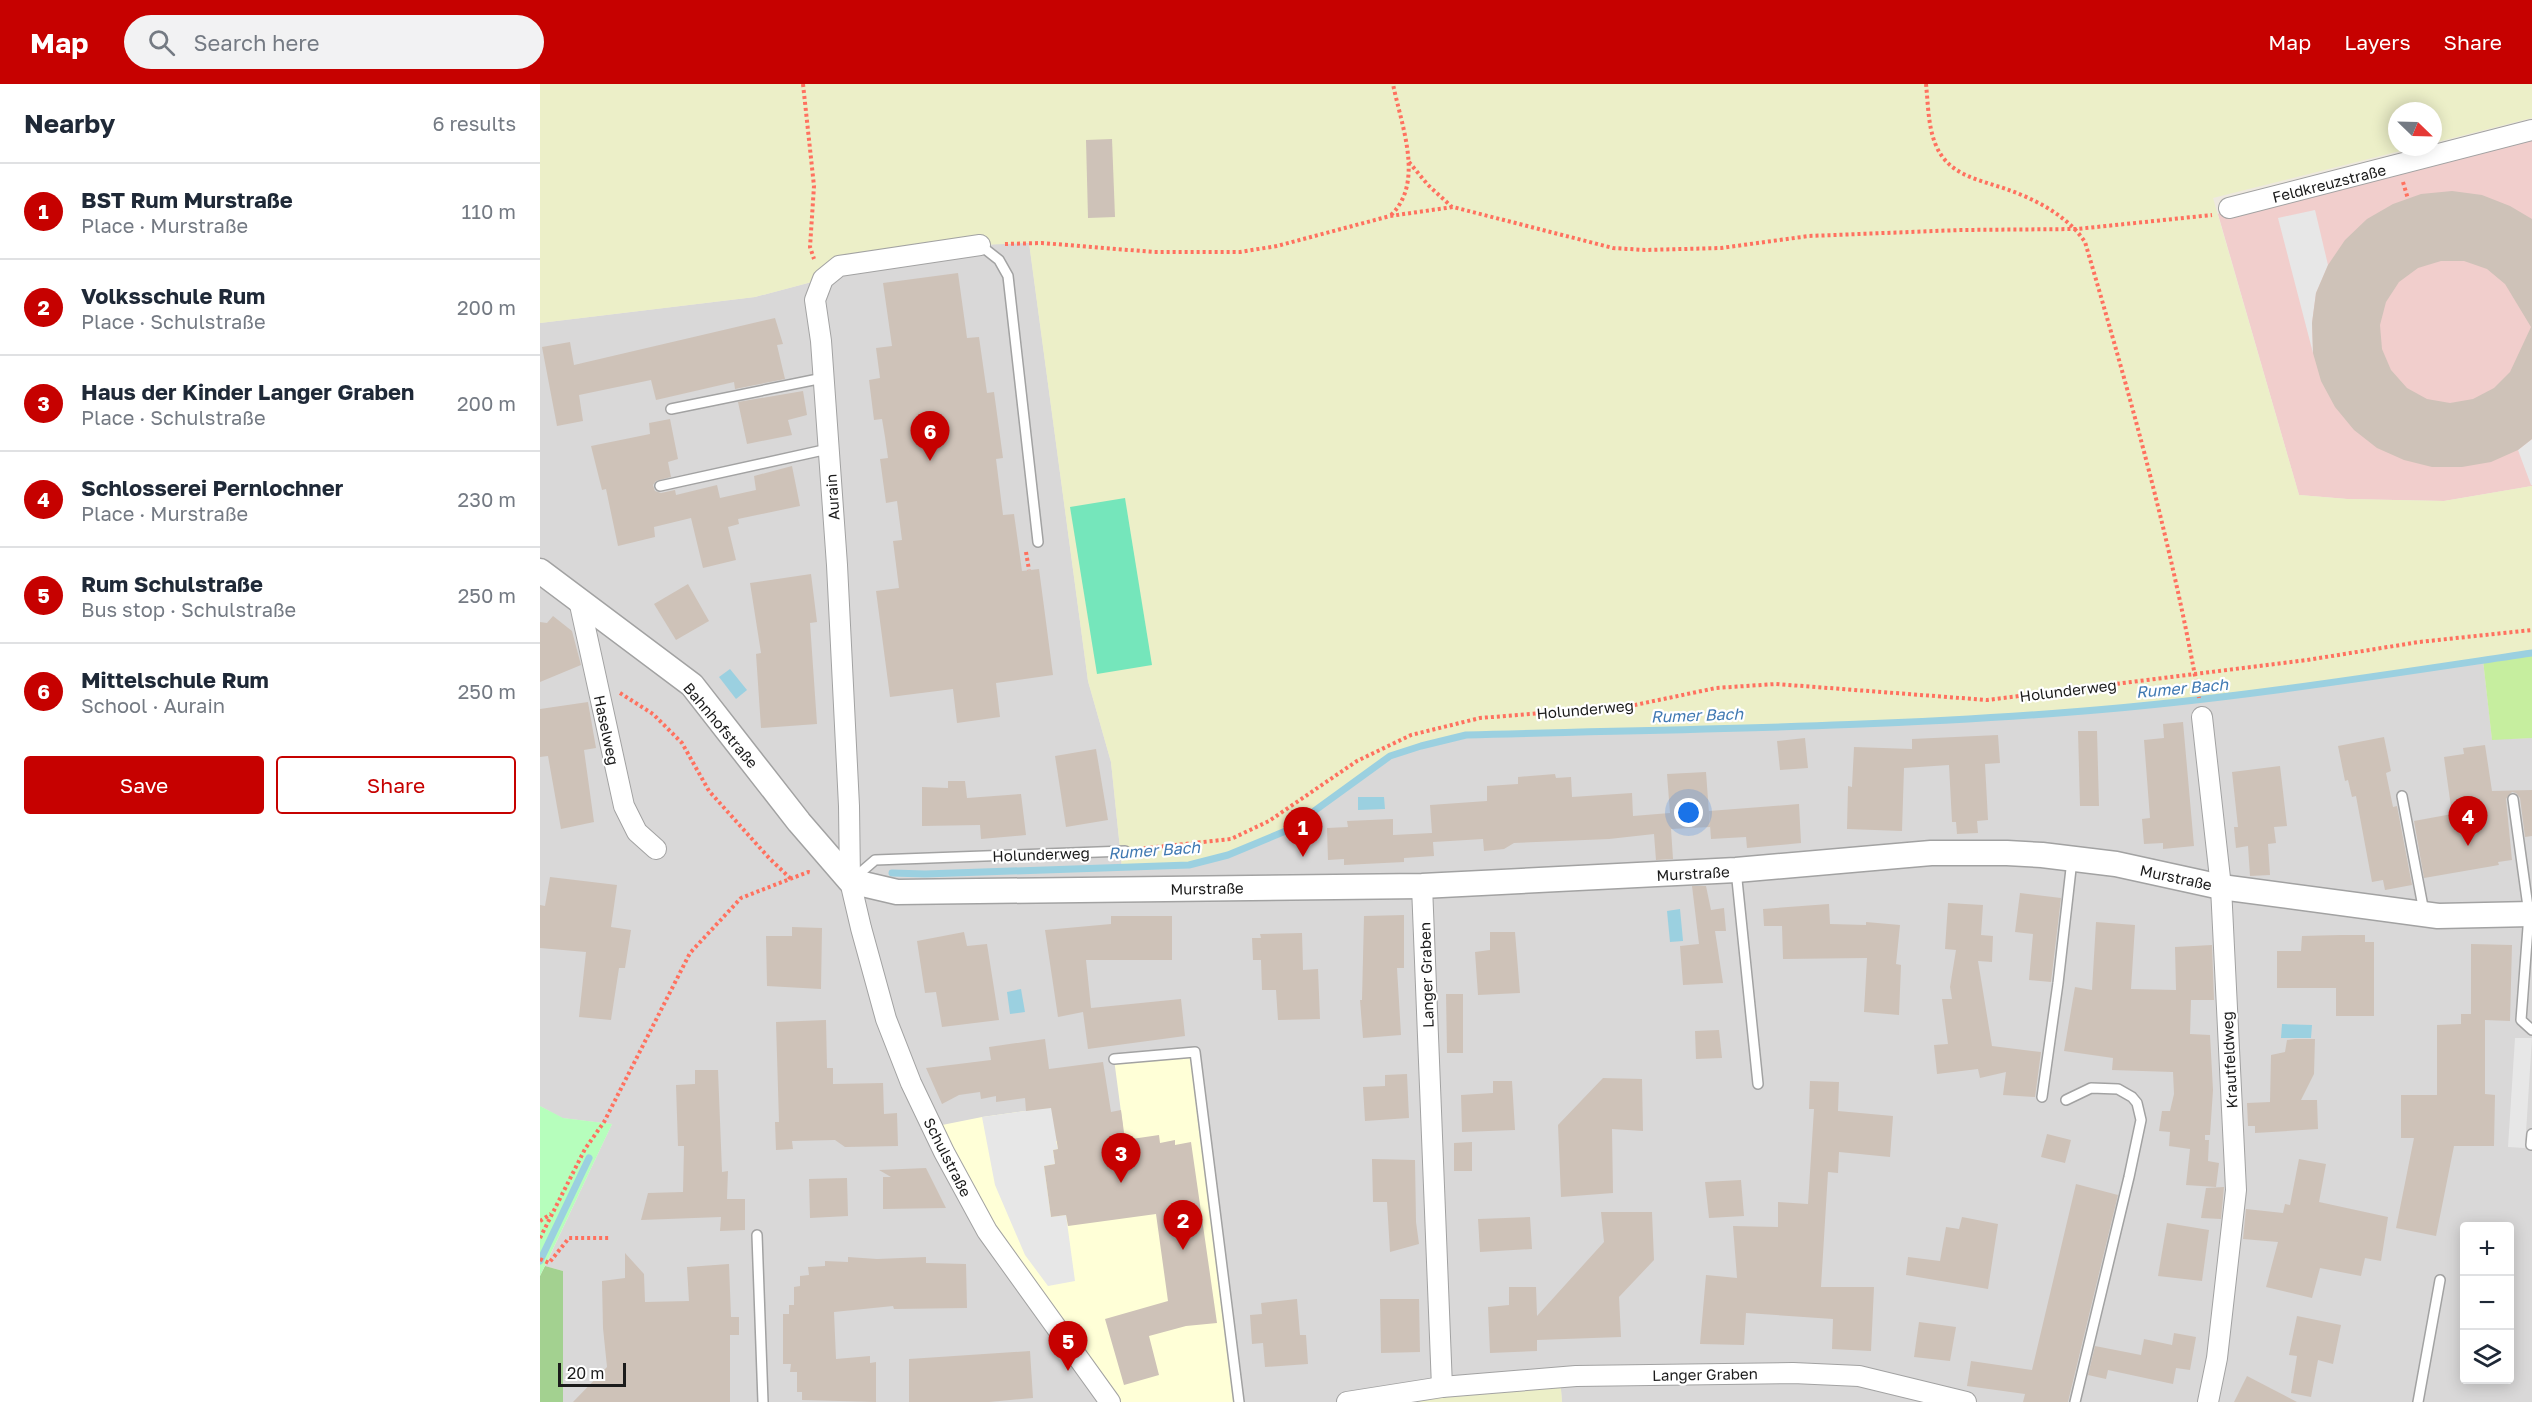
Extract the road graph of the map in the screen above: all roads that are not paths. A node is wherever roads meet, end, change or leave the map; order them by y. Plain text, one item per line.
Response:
1 (2532, 130) edge
2 (2229, 208) road end
3 (980, 245) joint
4 (824, 378) junction
5 (671, 409) dead end
6 (828, 449) junction
7 (660, 486) dead end
8 (1038, 542) dead end
9 (540, 571) edge
10 (579, 600) junction
11 (2202, 717) dead end
12 (2402, 796) dead end
13 (2513, 799) dead end
14 (656, 849) dead end
15 (1125, 851) road end
16 (2072, 858) junction
17 (1736, 870) junction
18 (850, 881) junction
19 (1422, 886) junction
20 (2221, 887) junction
21 (2425, 914) junction
22 (2530, 914) edge
23 (2532, 1030) edge
24 (1114, 1059) dead end
25 (1758, 1084) dead end
26 (2042, 1098) dead end
27 (2066, 1100) dead end
28 (2532, 1134) edge
29 (2531, 1145) edge
30 (757, 1235) dead end
31 (2440, 1280) dead end
32 (1442, 1387) junction
33 (1954, 1400) edge
34 (763, 1402) edge
35 (1110, 1402) edge
36 (1239, 1402) edge
37 (1347, 1402) edge
38 (2075, 1402) edge
39 (2208, 1402) edge
40 (2418, 1402) edge

1 - 2 street, Feldkreuzstraße
3 - 4 street, Aurain
3 - 8 lane
4 - 5 lane
4 - 6 street, Aurain
6 - 7 lane
6 - 18 street, Aurain
9 - 10 street, Bahnhofstraße
10 - 14 street, Haselweg
10 - 18 street, Bahnhofstraße
11 - 20 street, Krautfeldweg
12 - 21 lane
13 - 22 lane
15 - 18 lane, Holunderweg
16 - 17 street, Murstraße
16 - 20 street, Murstraße
16 - 26 lane
17 - 19 street, Murstraße
17 - 25 lane
18 - 19 street, Murstraße
18 - 35 street, Schulstraße
19 - 32 street, Langer Graben
20 - 21 street, Murstraße
20 - 39 street, Krautfeldweg
21 - 22 street, Murstraße
22 - 23 lane
24 - 36 lane
27 - 38 lane
28 - 29 lane
30 - 34 lane
31 - 40 lane
32 - 33 street, Langer Graben
32 - 37 street, Langer Graben

